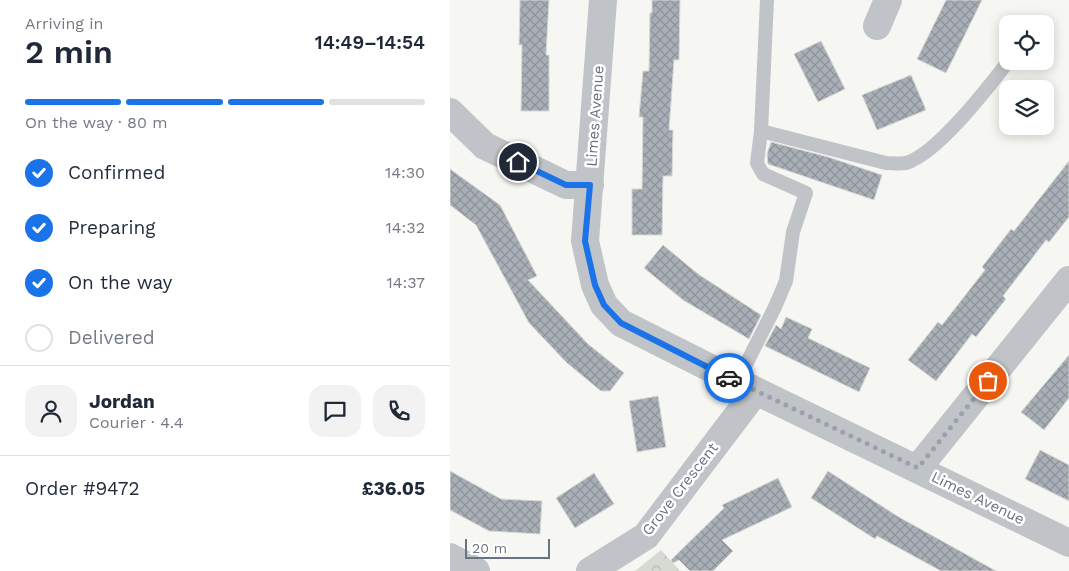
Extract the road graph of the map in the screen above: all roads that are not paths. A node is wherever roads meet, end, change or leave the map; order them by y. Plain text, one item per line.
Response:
1 (603, 0) edge
2 (768, 0) edge
3 (888, 0) edge
4 (877, 26) dead end
5 (1002, 70) edge
6 (450, 112) edge
7 (761, 130) junction
8 (590, 185) junction
9 (1069, 280) edge
10 (746, 386) junction
11 (918, 468) junction
12 (1069, 542) edge
13 (450, 557) edge
14 (476, 571) edge
15 (590, 571) edge

1 - 8 street, Limes Avenue
2 - 7 lane
3 - 4 street
5 - 7 lane
6 - 8 street
7 - 10 lane
8 - 10 street, Limes Avenue
9 - 11 street
10 - 11 street, Limes Avenue
10 - 15 street, Grove Crescent
11 - 12 street, Limes Avenue
13 - 14 street

